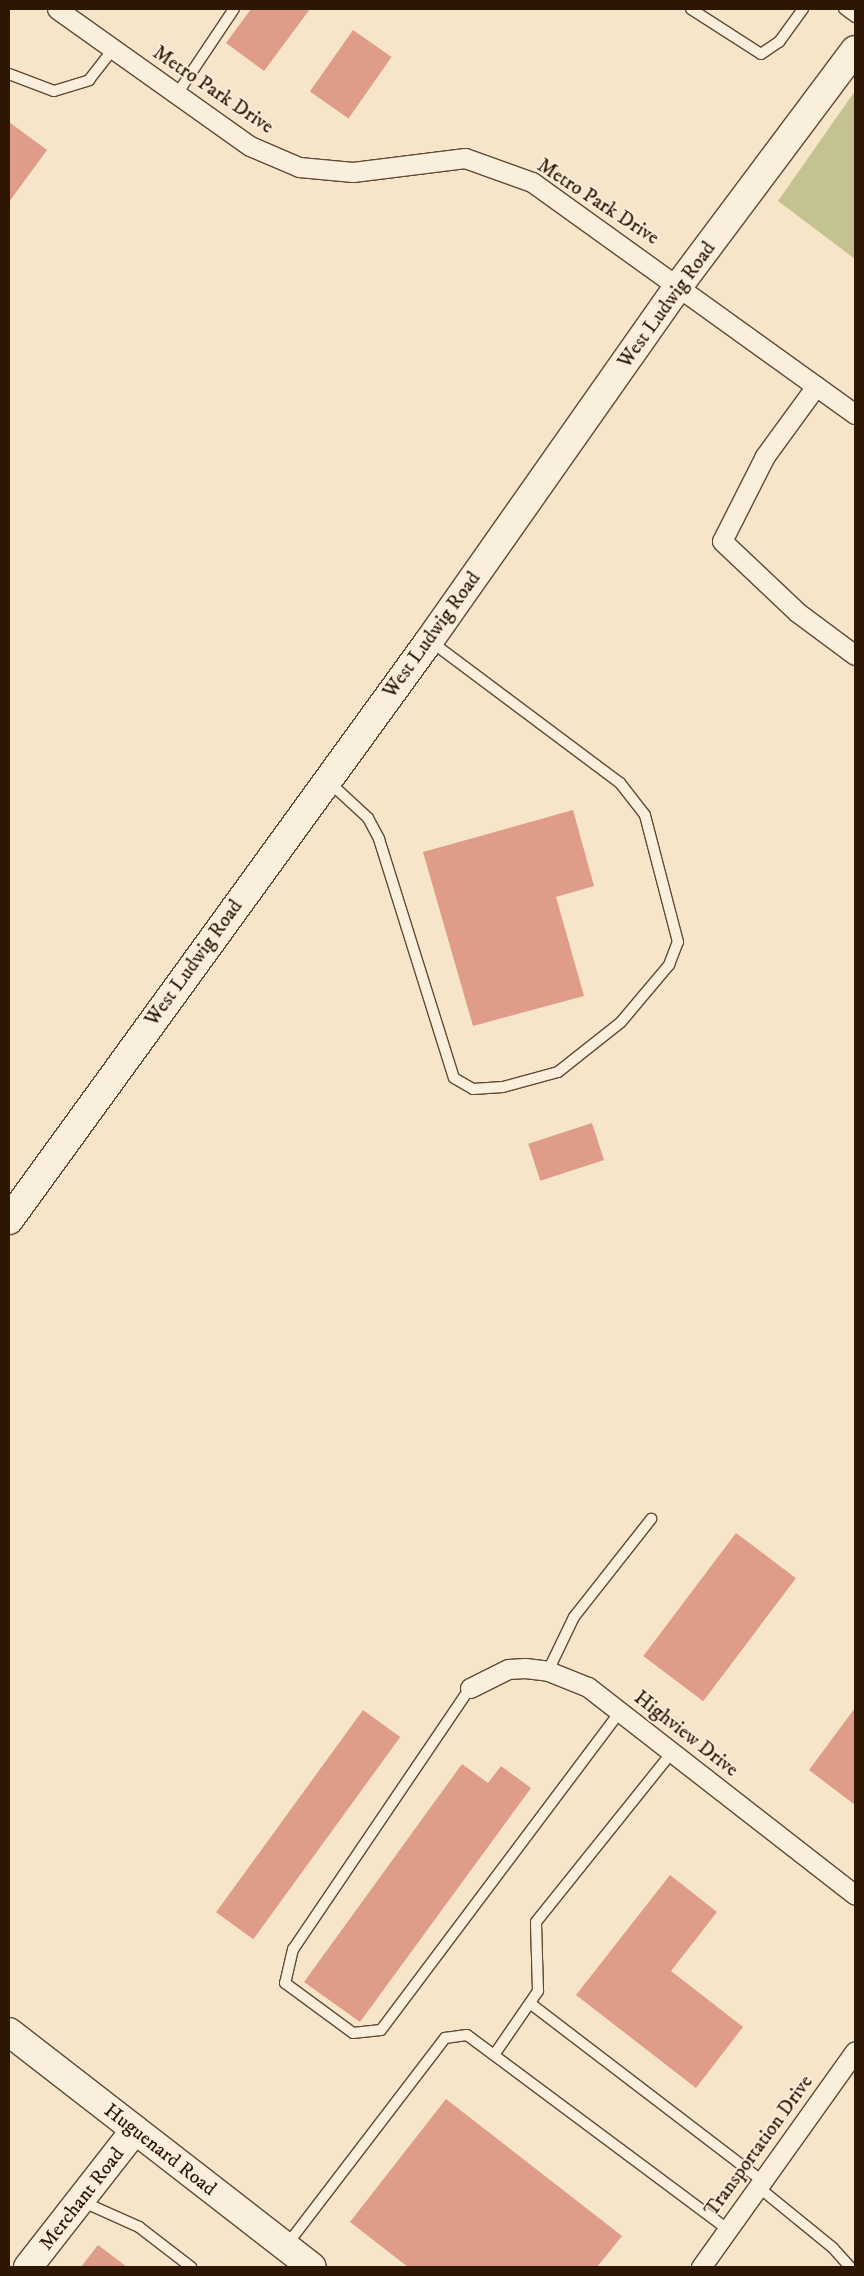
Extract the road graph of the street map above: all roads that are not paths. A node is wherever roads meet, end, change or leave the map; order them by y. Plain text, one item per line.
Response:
1 (57, 9) edge
2 (234, 9) edge
3 (691, 9) edge
4 (804, 9) edge
5 (844, 9) edge
6 (855, 17) edge
7 (113, 49) junction
8 (855, 50) edge
9 (9, 74) edge
10 (176, 94) junction
11 (680, 284) junction
12 (816, 386) junction
13 (855, 414) edge
14 (429, 641) junction
15 (855, 655) edge
16 (327, 780) junction
17 (9, 1220) edge
18 (650, 1519) dead end
19 (548, 1671) junction
20 (470, 1688) joint
21 (620, 1712) junction
22 (672, 1752) junction
23 (855, 1895) edge
24 (531, 2004) junction
25 (9, 2032) edge
26 (854, 2054) edge
27 (494, 2055) junction
28 (135, 2130) junction
29 (759, 2183) junction
30 (80, 2201) junction
31 (727, 2229) junction
32 (285, 2247) junction
33 (28, 2267) edge
34 (191, 2267) edge
35 (312, 2267) edge
36 (701, 2267) edge
37 (850, 2267) edge

1 - 7 street, Metro Park Drive
2 - 10 lane
3 - 4 lane
5 - 6 lane
7 - 9 lane
7 - 10 street, Metro Park Drive
8 - 11 main road, West Ludwig Road
10 - 11 street, Metro Park Drive
11 - 12 street, Metro Park Drive
11 - 14 main road, West Ludwig Road
12 - 13 street, Metro Park Drive
12 - 15 street
14 - 16 main road, West Ludwig Road
14 - 16 lane
16 - 17 main road, West Ludwig Road
18 - 19 lane
19 - 20 street, Highview Drive
19 - 21 street, Highview Drive
20 - 21 lane
21 - 22 street, Highview Drive
22 - 23 street, Highview Drive
22 - 24 lane
24 - 27 lane
24 - 29 lane
25 - 28 main road, Huguenard Road
26 - 29 street, Transportation Drive
27 - 31 lane
27 - 32 lane
28 - 30 main road, Merchant Road
28 - 32 main road, Huguenard Road
29 - 31 street, Transportation Drive
29 - 37 lane
30 - 33 main road, Merchant Road
30 - 34 lane
31 - 36 street, Transportation Drive
32 - 35 main road, Huguenard Road

